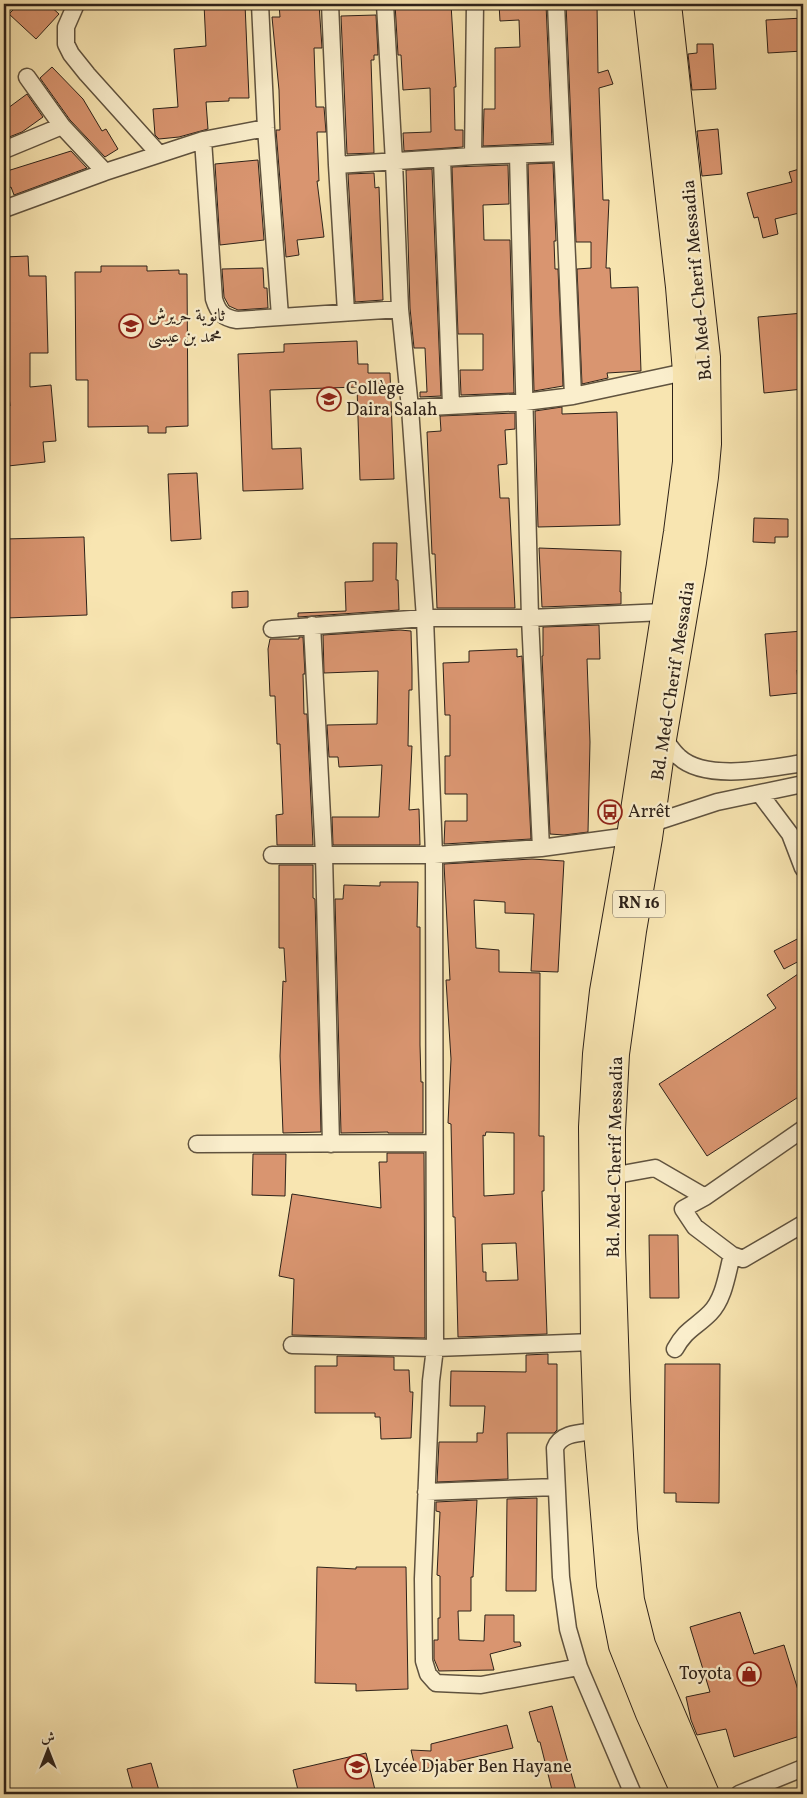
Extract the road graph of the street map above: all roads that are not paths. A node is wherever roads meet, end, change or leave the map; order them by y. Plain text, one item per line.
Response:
1 (76, 4) edge
2 (260, 4) edge
3 (330, 4) edge
4 (385, 4) edge
5 (475, 4) edge
6 (556, 4) edge
7 (646, 4) edge
8 (669, 4) edge
9 (27, 77) dead end
10 (62, 126) junction
11 (266, 128) junction
12 (203, 140) junction
13 (4, 150) edge
14 (562, 153) junction
15 (159, 154) junction
16 (518, 155) junction
17 (473, 156) junction
18 (442, 159) junction
19 (394, 162) junction
20 (337, 165) junction
21 (105, 172) junction
22 (4, 209) edge
23 (400, 309) junction
24 (346, 312) junction
25 (280, 316) junction
26 (685, 372) junction
27 (573, 396) junction
28 (525, 402) junction
29 (451, 406) junction
30 (410, 408) junction
31 (664, 612) junction
32 (425, 618) junction
33 (530, 618) junction
34 (312, 626) junction
35 (272, 629) dead end
36 (664, 739) junction
37 (803, 763) edge
38 (803, 784) edge
39 (760, 794) junction
40 (644, 832) junction
41 (540, 848) junction
42 (272, 855) dead end
43 (324, 855) junction
44 (434, 855) junction
45 (803, 868) edge
46 (803, 1129) edge
47 (434, 1143) junction
48 (197, 1144) dead end
49 (331, 1144) junction
50 (611, 1176) junction
51 (705, 1197) junction
52 (803, 1224) edge
53 (732, 1255) junction
54 (593, 1342) junction
55 (292, 1345) dead end
56 (435, 1348) junction
57 (675, 1349) dead end
58 (596, 1431) junction
59 (556, 1486) junction
60 (426, 1492) junction
61 (579, 1667) junction
62 (803, 1768) edge
63 (745, 1793) edge
64 (633, 1794) edge
65 (684, 1794) edge
66 (707, 1794) edge

1 - 15 street
2 - 11 street
3 - 20 street
4 - 19 street
5 - 17 street
6 - 14 street
7 - 26 highway, Bd. Med-Cherif Messadia / RN 16
8 - 36 highway, Bd. Med-Cherif Messadia / RN 16
9 - 10 street
10 - 13 street
10 - 21 street
11 - 12 street
11 - 25 street
12 - 15 street
12 - 25 street
14 - 16 street
14 - 27 street
15 - 21 street
16 - 17 street
16 - 28 street
17 - 18 street
18 - 19 street
18 - 29 street
19 - 20 street
19 - 23 street
20 - 24 street
21 - 22 street
23 - 24 street
23 - 30 street
24 - 25 street
26 - 27 street
26 - 31 highway, Bd. Med-Cherif Messadia / RN 16
27 - 28 street
28 - 29 street
28 - 33 street
29 - 30 street
30 - 32 street
31 - 33 street
31 - 40 highway, Bd. Med-Cherif Messadia / RN 16
32 - 33 street
32 - 34 street
32 - 44 street
33 - 41 street
34 - 35 street
34 - 43 street
36 - 37 street
36 - 40 highway, Bd. Med-Cherif Messadia / RN 16
38 - 39 street
39 - 40 street
39 - 45 street
40 - 41 street
40 - 50 highway, Bd. Med-Cherif Messadia / RN 16
40 - 54 highway, Bd. Med-Cherif Messadia / RN 16
41 - 44 street
42 - 43 street
43 - 44 street
43 - 49 street
44 - 47 street
46 - 51 street
47 - 49 street
47 - 56 street
48 - 49 street
50 - 51 street
50 - 66 highway, Bd. Med-Cherif Messadia / RN 16
51 - 53 street
52 - 53 street
53 - 57 street
54 - 56 street
54 - 58 highway, Bd. Med-Cherif Messadia / RN 16
55 - 56 street
56 - 60 street
58 - 59 street
58 - 65 highway, Bd. Med-Cherif Messadia / RN 16
59 - 60 street
59 - 61 street
60 - 61 street
61 - 64 street
62 - 63 street

